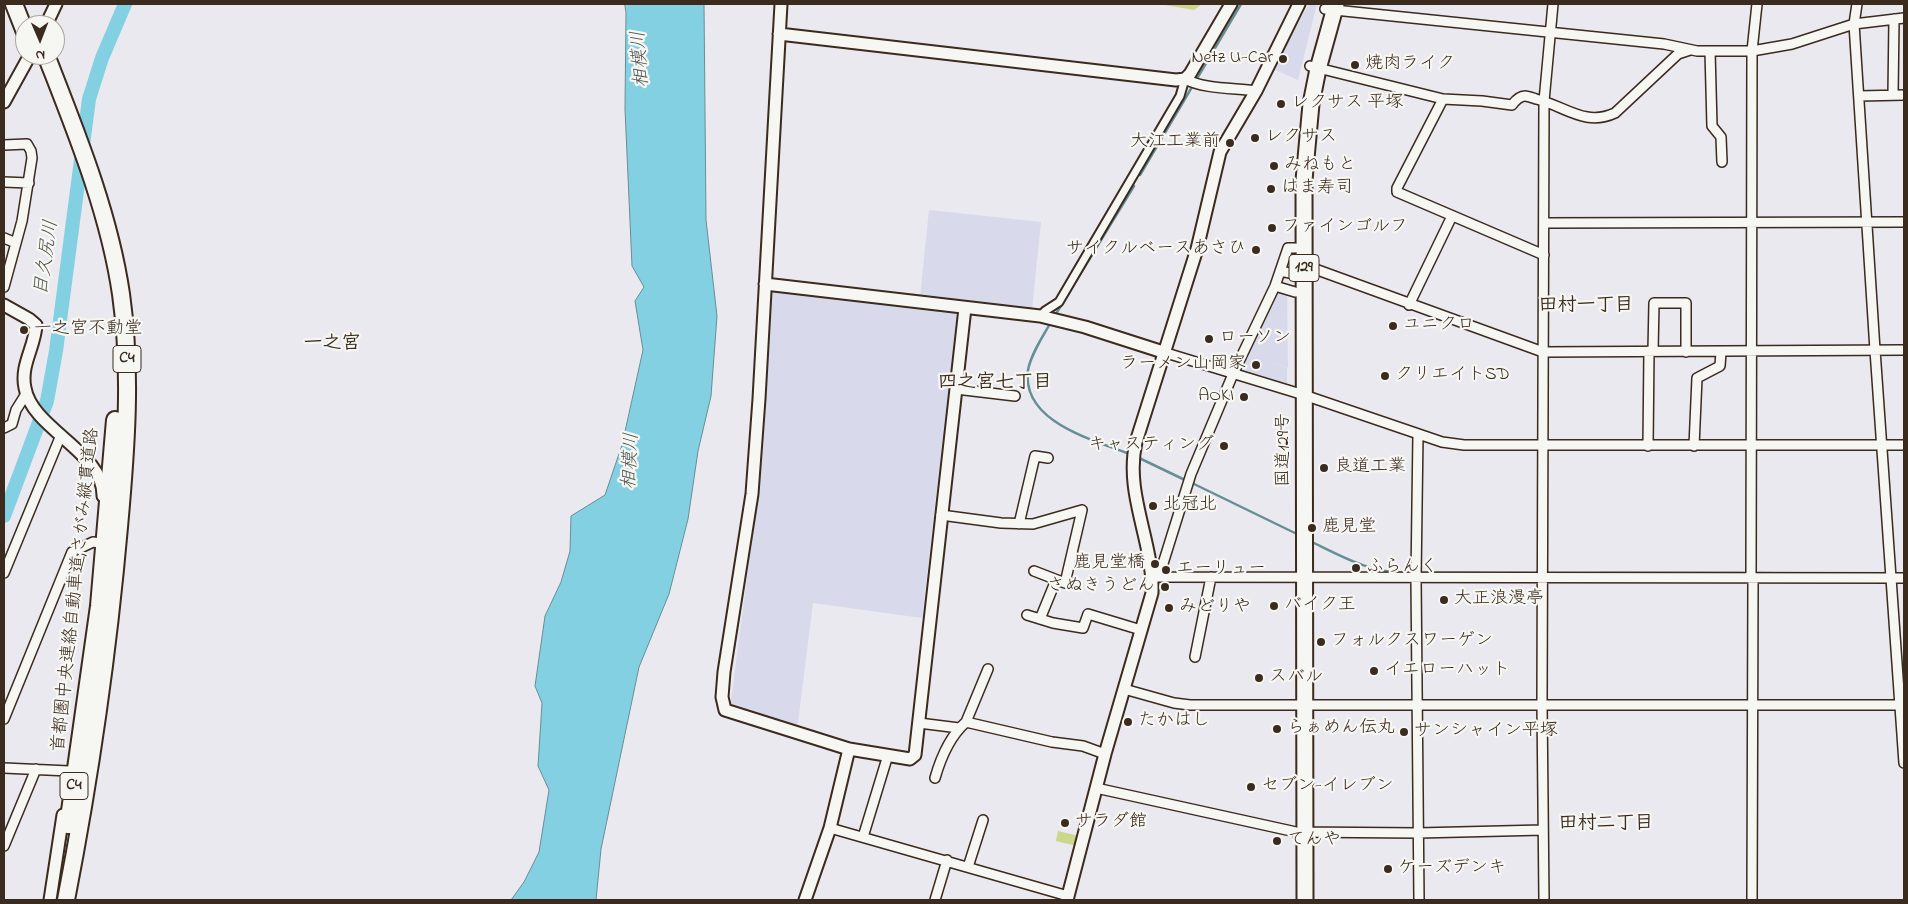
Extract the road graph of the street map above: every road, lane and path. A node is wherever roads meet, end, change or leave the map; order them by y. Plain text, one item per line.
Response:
1 (781, 4) edge
2 (1230, 4) edge
3 (1299, 4) edge
4 (1553, 4) edge
5 (1757, 4) edge
6 (1857, 4) edge
7 (1330, 7) edge
8 (1904, 18) edge
9 (1894, 19) junction
10 (1854, 24) junction
11 (1550, 33) junction
12 (779, 34) junction
13 (1691, 50) junction
14 (1710, 51) junction
15 (1752, 51) junction
16 (24, 65) edge
17 (38, 65) edge
18 (50, 65) edge
19 (1314, 68) junction
20 (1189, 81) junction
21 (1256, 91) junction
22 (1893, 95) junction
23 (1904, 95) edge
24 (1859, 96) junction
25 (1443, 99) junction
26 (1544, 101) junction
27 (4, 102) edge
28 (4, 145) edge
29 (1722, 162) dead end
30 (4, 182) edge
31 (29, 183) junction
32 (1452, 216) junction
33 (1866, 222) junction
34 (1904, 222) edge
35 (1752, 223) junction
36 (1545, 224) junction
37 (4, 238) edge
38 (16, 243) junction
39 (1544, 255) junction
40 (1293, 270) junction
41 (765, 284) junction
42 (1275, 286) junction
43 (4, 287) edge
44 (1295, 292) junction
45 (4, 305) edge
46 (1409, 305) junction
47 (965, 308) junction
48 (1043, 317) junction
49 (1875, 350) junction
50 (1904, 350) edge
51 (1651, 351) junction
52 (1163, 352) junction
53 (1543, 352) junction
54 (1686, 352) junction
55 (1721, 352) junction
56 (1751, 352) junction
57 (1233, 374) junction
58 (956, 388) junction
59 (1300, 394) junction
60 (27, 395) junction
61 (1015, 396) dead end
62 (4, 428) edge
63 (59, 433) junction
64 (1418, 434) junction
65 (1882, 445) junction
66 (1904, 445) edge
67 (1543, 446) junction
68 (1648, 446) junction
69 (1694, 446) junction
70 (1750, 446) junction
71 (1048, 458) dead end
72 (941, 515) junction
73 (1020, 524) junction
74 (99, 543) junction
75 (1034, 571) dead end
76 (4, 572) edge
77 (1152, 577) junction
78 (1211, 577) junction
79 (1543, 577) junction
80 (1751, 577) junction
81 (1299, 578) junction
82 (1416, 578) junction
83 (1890, 578) junction
84 (1904, 578) edge
85 (1056, 580) junction
86 (1027, 615) dead end
87 (1040, 619) junction
88 (1141, 630) junction
89 (1195, 657) dead end
90 (988, 669) dead end
91 (1124, 689) junction
92 (1300, 704) junction
93 (1417, 704) junction
94 (1542, 704) junction
95 (1751, 704) junction
96 (1902, 705) edge
97 (4, 719) edge
98 (966, 722) junction
99 (918, 723) junction
100 (959, 728) junction
101 (848, 749) junction
102 (1105, 754) junction
103 (888, 755) junction
104 (1904, 763) edge
105 (4, 768) edge
106 (36, 769) junction
107 (70, 770) junction
108 (935, 778) dead end
109 (1096, 788) junction
110 (983, 820) dead end
111 (830, 828) junction
112 (1543, 830) junction
113 (1300, 832) junction
114 (1418, 833) junction
115 (863, 837) junction
116 (4, 846) edge
117 (947, 860) junction
118 (968, 867) junction
119 (1068, 898) edge
120 (50, 900) edge
121 (56, 900) edge
122 (66, 900) edge
123 (805, 900) edge
124 (935, 900) edge
125 (1295, 900) edge
126 (1305, 900) edge
127 (1419, 900) edge
128 (1544, 900) edge
129 (1752, 900) edge

1 - 12 street
2 - 20 street
3 - 21 street
4 - 11 street
5 - 15 street
6 - 10 street
7 - 11 street
7 - 19 highway, 国道129号 / 129
8 - 9 street
9 - 10 street
9 - 22 street
10 - 15 street
10 - 24 street
11 - 13 street
11 - 26 street
12 - 20 street
12 - 41 street
13 - 14 street
13 - 26 street
14 - 15 street
14 - 29 street
15 - 35 street
16 - 27 street
17 - 121 highway, 首都圏中央連絡自動車道;さがみ縦貫道路 / C4
18 - 122 highway, 首都圏中央連絡自動車道;さがみ縦貫道路 / C4
19 - 25 street
19 - 40 highway, 国道129号 / 129
19 - 40 highway, 国道129号 / 129
20 - 21 street
20 - 48 street
21 - 52 street
22 - 23 street
22 - 24 street
24 - 33 street
25 - 26 street
25 - 32 street
26 - 36 street
28 - 31 street
30 - 31 street
31 - 38 street
32 - 39 street
32 - 46 street
33 - 34 street
33 - 35 street
33 - 49 street
35 - 36 street
35 - 56 street
36 - 39 street
37 - 38 street
38 - 43 street
39 - 53 street
40 - 42 street
40 - 44 highway, 国道129号 / 129
40 - 46 street
40 - 59 highway, 国道129号 / 129
41 - 47 street
41 - 101 street
42 - 44 street
42 - 57 street
44 - 59 highway, 国道129号 / 129
45 - 60 street
46 - 53 street
47 - 48 street
47 - 58 street
48 - 52 street
49 - 50 street
49 - 56 street
49 - 65 street
51 - 53 street
51 - 54 street
51 - 54 street
51 - 68 street
52 - 57 street
52 - 77 street
53 - 67 street
54 - 55 street
55 - 56 street
55 - 69 street
56 - 70 street
57 - 59 street
57 - 77 street
58 - 61 street
58 - 72 street
59 - 64 street
59 - 81 highway, 国道129号 / 129
60 - 62 street
60 - 63 street
63 - 74 street
63 - 76 street
64 - 67 street
64 - 82 street
65 - 66 street
65 - 70 street
65 - 83 street
67 - 68 street
67 - 79 street
68 - 69 street
69 - 70 street
70 - 80 street
71 - 73 street
72 - 73 street
72 - 99 street
73 - 85 street
74 - 97 street
74 - 107 street
75 - 85 street
77 - 78 street
77 - 88 street
78 - 81 street
78 - 89 street
79 - 80 street
79 - 82 street
79 - 94 street
80 - 83 street
80 - 95 street
81 - 82 street
81 - 92 highway, 国道129号 / 129
82 - 93 street
83 - 84 street
83 - 96 street
85 - 87 street
86 - 87 street
87 - 88 street
88 - 91 street
90 - 98 street
91 - 92 street
91 - 102 street
92 - 93 street
92 - 113 highway, 国道129号 / 129
93 - 94 street
93 - 114 street
94 - 95 street
94 - 112 street
95 - 96 street
95 - 129 street
96 - 104 street
98 - 100 street
98 - 102 street
99 - 100 street
99 - 103 street
100 - 108 street
101 - 103 street
101 - 111 street
102 - 109 street
103 - 115 street
105 - 106 street
106 - 107 street
106 - 116 street
107 - 120 street
109 - 113 street
109 - 119 street
110 - 118 street
111 - 115 street
111 - 123 street
112 - 114 street
112 - 128 street
113 - 114 street
113 - 125 highway, 国道129号 / 129
113 - 126 highway, 国道129号 / 129
114 - 127 street
115 - 117 street
117 - 118 street
117 - 124 street
118 - 119 street

